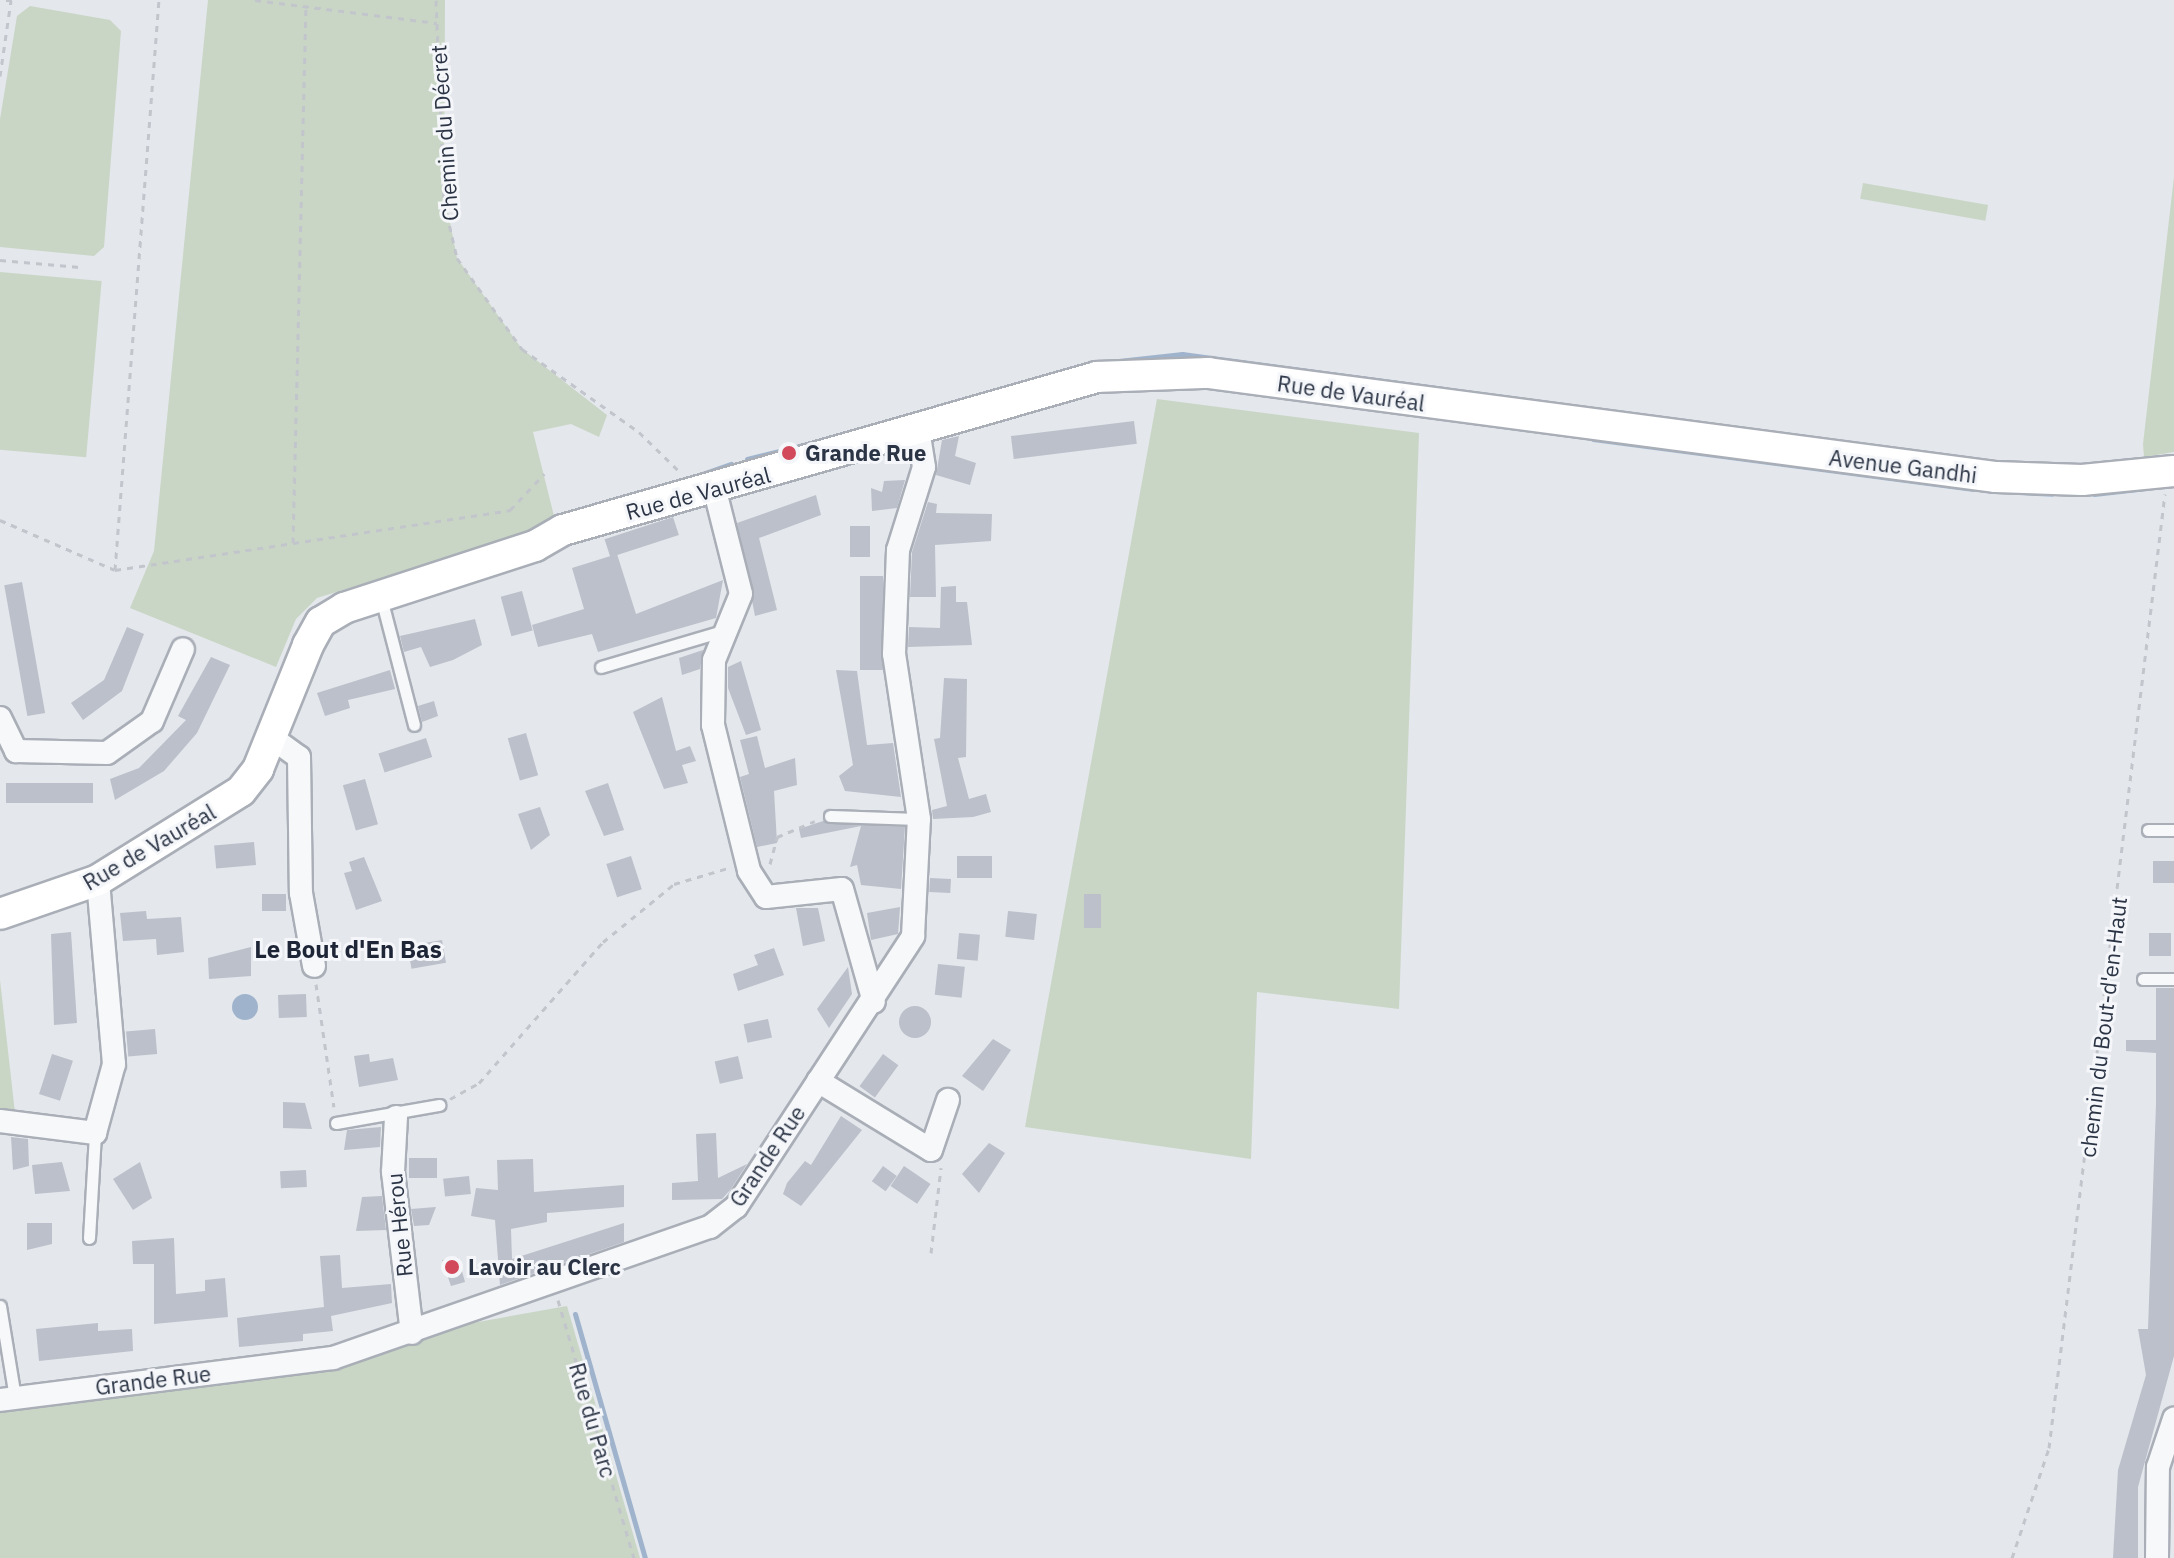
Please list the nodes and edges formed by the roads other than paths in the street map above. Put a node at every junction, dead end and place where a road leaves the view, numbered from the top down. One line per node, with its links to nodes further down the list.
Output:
1 (918, 430): 2 (main road, Rue de Vauréal); 4 (main road, Rue de Vauréal); 13 (street, Grande Rue)
2 (1634, 431): 3 (main road, Avenue Gandhi)
3 (2170, 480)
4 (705, 494): 5 (main road, Rue de Vauréal); 6 (street)
5 (379, 594): 10 (lane); 11 (main road, Rue de Vauréal)
6 (726, 630): 8 (lane); 21 (street)
7 (183, 649): 9 (street)
8 (601, 667)
9 (0, 718)
10 (414, 725)
11 (271, 737): 16 (main road, Rue de Vauréal); 18 (street)
12 (830, 816): 13 (lane)
13 (919, 819): 21 (street, Grande Rue)
14 (2148, 830): 15 (lane)
15 (2174, 830)
16 (98, 880): 17 (main road, Rue de Vauréal); 28 (street)
17 (0, 914)
18 (314, 966)
19 (2143, 979): 20 (lane)
20 (2174, 979)
21 (874, 1002): 22 (street, Grande Rue)
22 (818, 1081): 23 (street); 31 (street, Grande Rue)
23 (948, 1100)
24 (439, 1105): 25 (lane)
25 (396, 1117): 27 (lane); 31 (street, Rue Hérou)
26 (0, 1121): 28 (street)
27 (336, 1123)
28 (95, 1133): 29 (lane)
29 (89, 1238)
30 (0, 1306): 32 (lane)
31 (412, 1333): 32 (street, Grande Rue)
32 (7, 1399)
33 (2174, 1419): 34 (street)
34 (2157, 1558)

